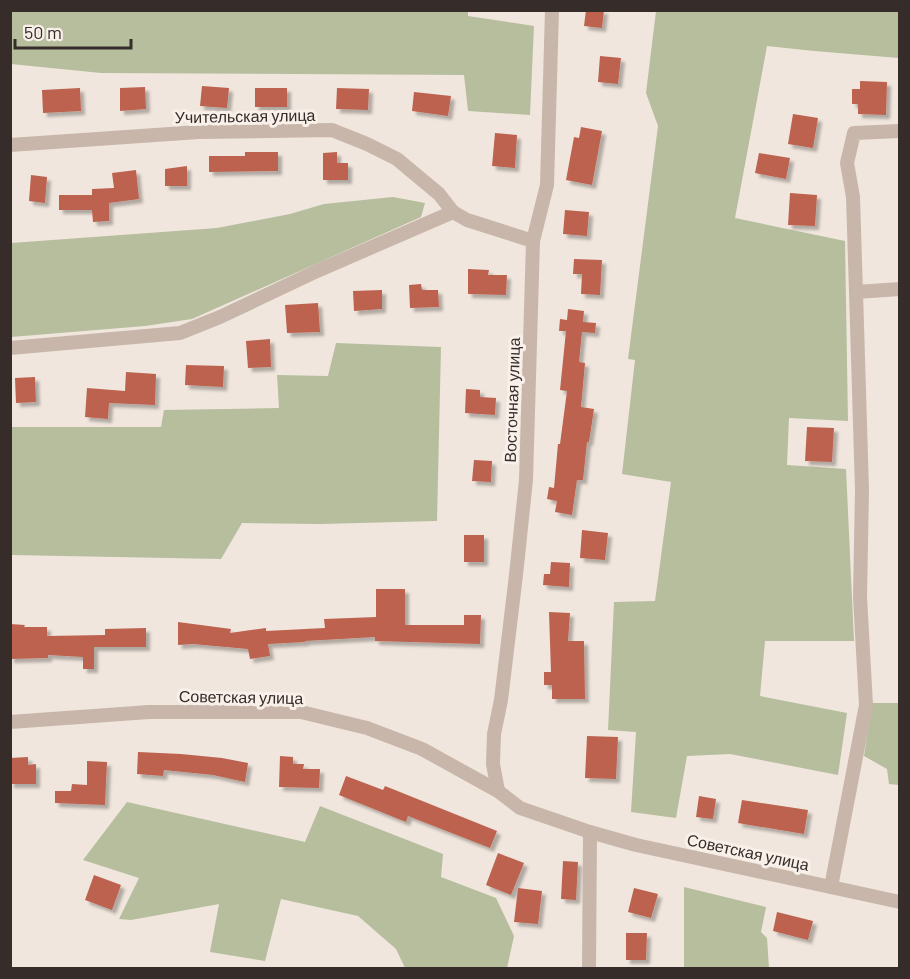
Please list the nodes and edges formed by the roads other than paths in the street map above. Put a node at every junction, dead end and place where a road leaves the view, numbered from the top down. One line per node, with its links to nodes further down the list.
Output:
1 (552, 10): 5 (street, Восточная улица)
2 (900, 130): 7 (street)
3 (10, 145): 4 (street, Учительская улица)
4 (453, 212): 5 (street, Учительская улица); 8 (street)
5 (533, 241): 10 (street, Восточная улица)
6 (900, 289): 7 (street)
7 (856, 292): 12 (street)
8 (10, 348)
9 (10, 722): 10 (street, Советская улица)
10 (498, 790): 11 (street, Советская улица)
11 (590, 832): 12 (street, Советская улица); 14 (street)
12 (831, 887): 13 (street, Советская улица)
13 (900, 902)
14 (589, 969)

